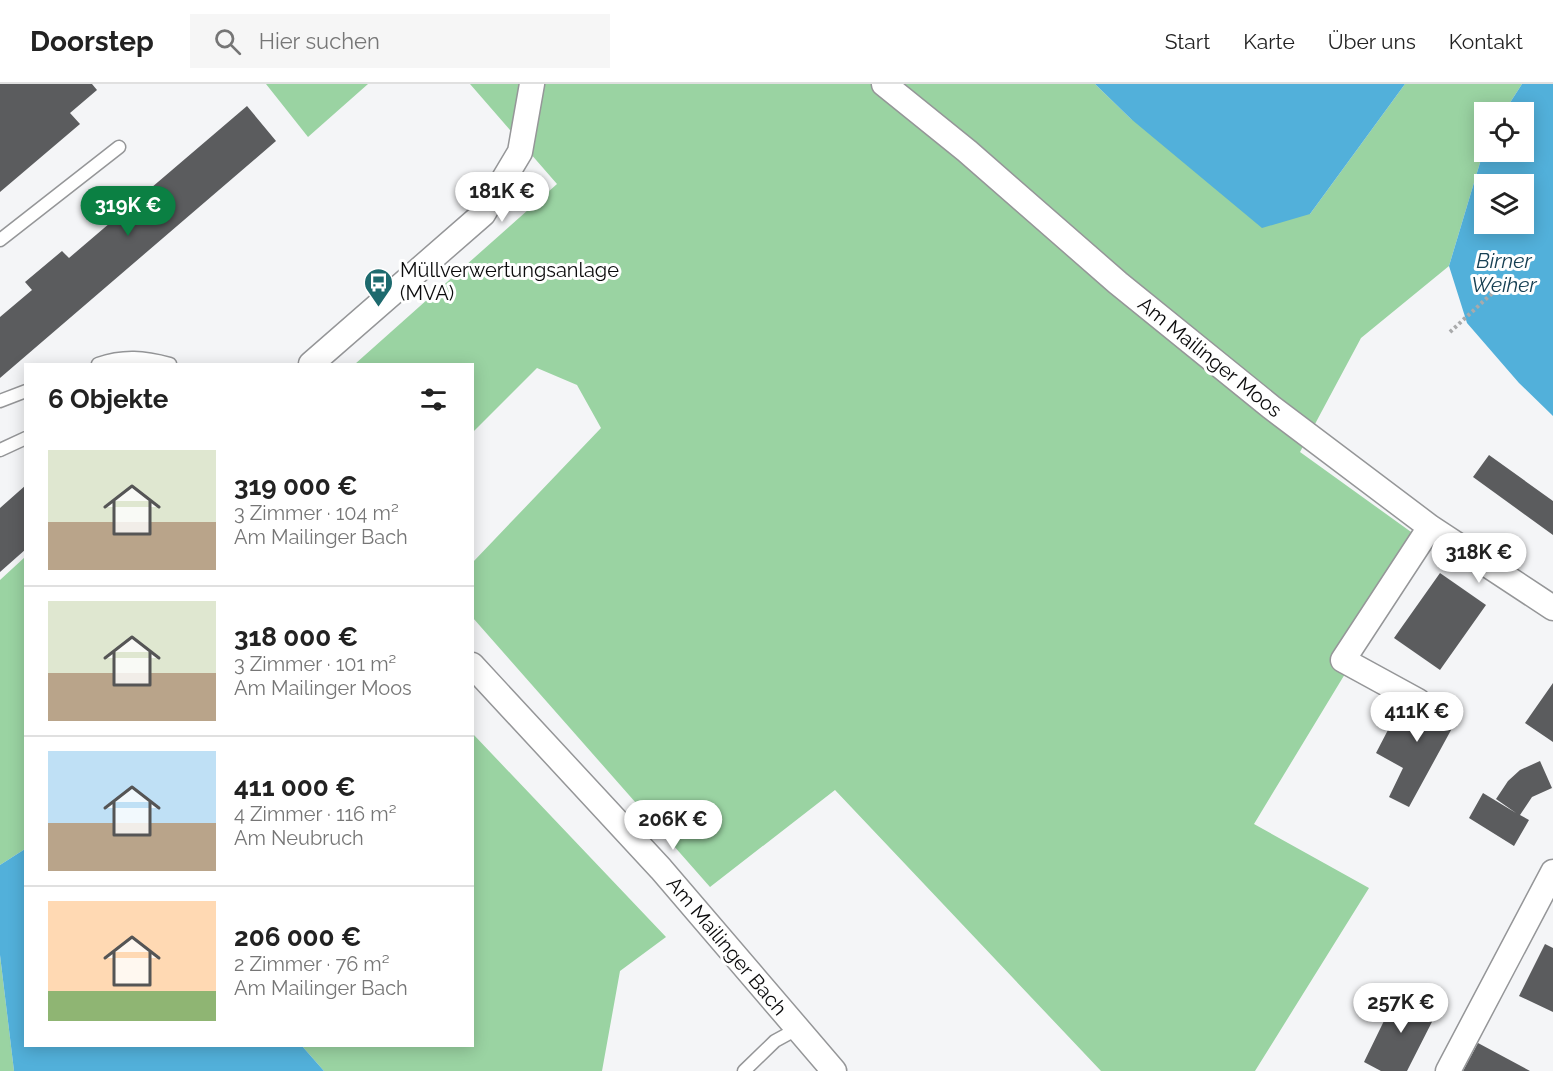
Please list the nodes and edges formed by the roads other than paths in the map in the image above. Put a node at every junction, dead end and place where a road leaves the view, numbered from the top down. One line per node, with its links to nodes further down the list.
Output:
1 (532, 84): 7 (street)
2 (884, 84): 12 (street, Am Mailinger Moos)
3 (119, 147): 4 (lane)
4 (0, 240)
5 (101, 363): 6 (lane)
6 (166, 363)
7 (312, 363)
8 (24, 393): 9 (lane)
9 (0, 401)
10 (24, 439): 11 (lane)
11 (0, 450)
12 (1430, 527): 13 (street, Am Mailinger Moos); 15 (street)
13 (1553, 608)
14 (474, 667): 17 (street, Am Mailinger Bach)
15 (1418, 701)
16 (1553, 872): 20 (street)
17 (797, 1029): 18 (lane); 19 (street, Am Mailinger Bach)
18 (744, 1071)
19 (834, 1071)
20 (1448, 1071)

